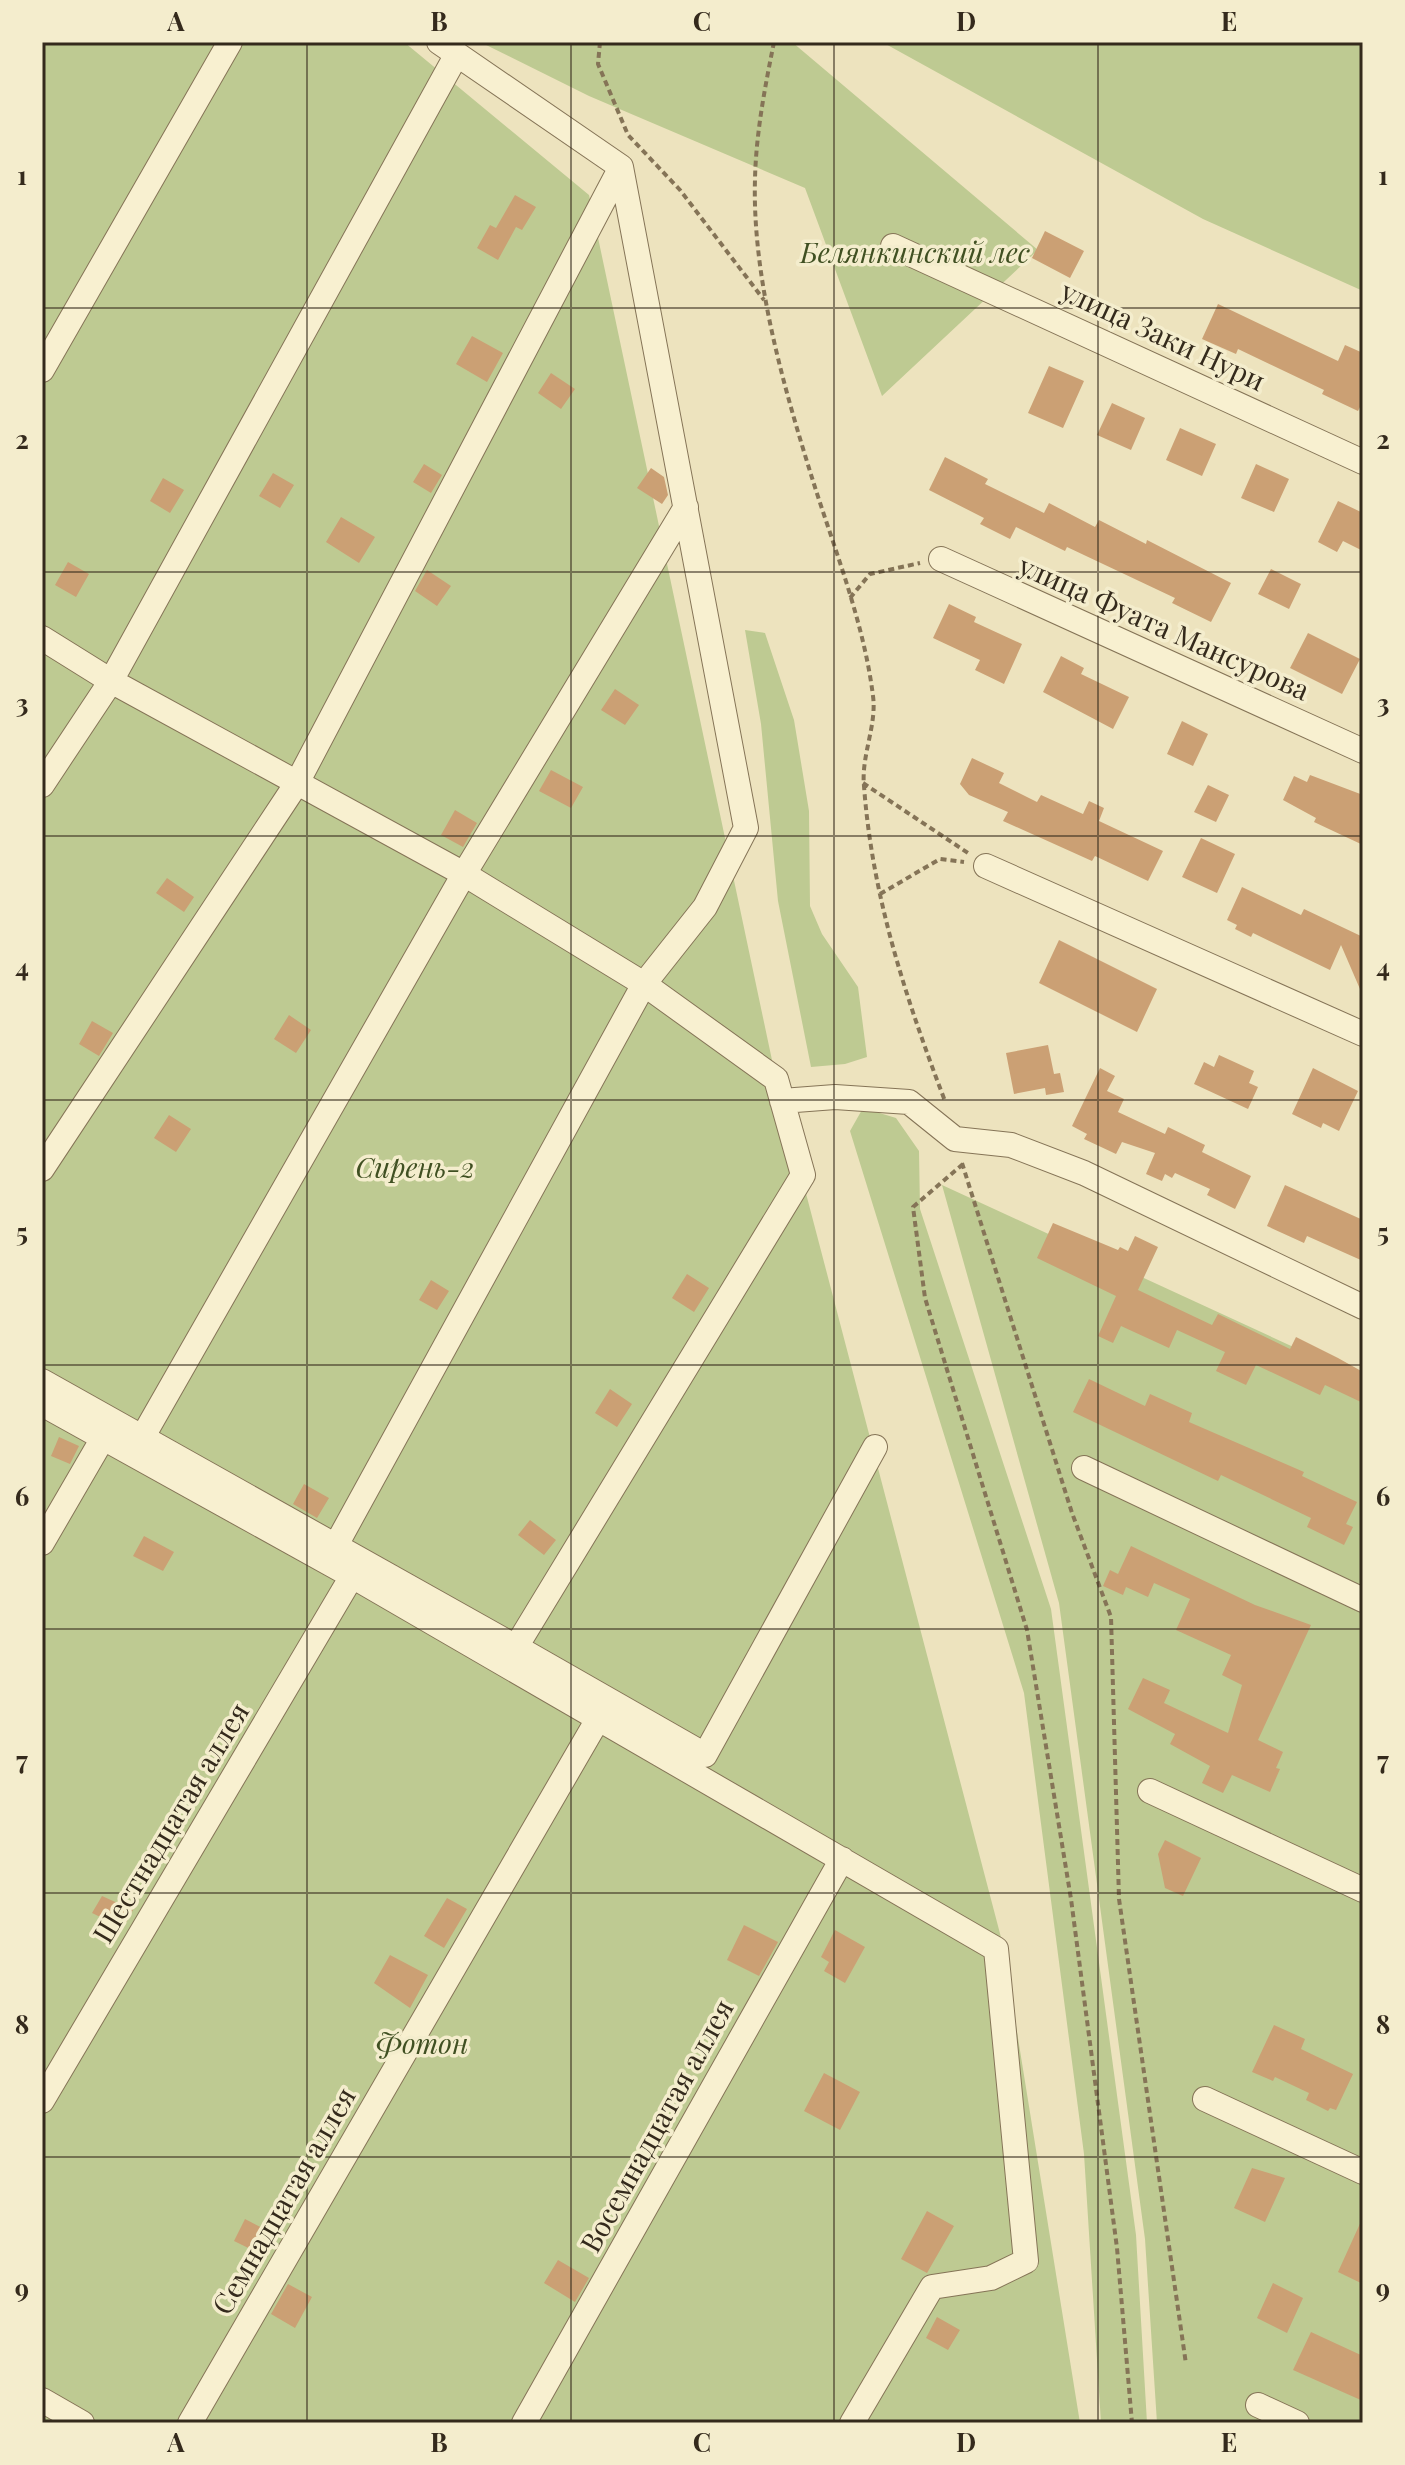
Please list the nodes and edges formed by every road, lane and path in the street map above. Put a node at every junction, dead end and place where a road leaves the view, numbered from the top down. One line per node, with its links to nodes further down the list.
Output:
1 (230, 42): 8 (street)
2 (600, 42): 7 (path)
3 (774, 42): 7 (path)
4 (448, 48): 5 (street); 14 (street)
5 (621, 167): 10 (street); 16 (street)
6 (893, 246): 9 (street, улица Заки Нури)
7 (764, 301): 12 (path)
8 (42, 370)
9 (1363, 462)
10 (686, 507): 20 (street); 22 (street)
11 (941, 559): 12 (path); 15 (street, улица Фуата Мансурова)
12 (850, 598): 17 (path)
13 (42, 638): 14 (street)
14 (111, 681): 16 (street); 18 (street)
15 (1363, 751)
16 (297, 783): 20 (street); 27 (street)
17 (863, 783): 19 (path); 21 (path)
18 (42, 785)
19 (986, 866): 21 (path); 23 (street)
20 (464, 874): 22 (street); 32 (street)
21 (880, 894): 25 (path)
22 (644, 984): 24 (street); 36 (street)
23 (1363, 1034)
24 (782, 1101): 25 (street); 39 (street)
25 (955, 1139): 26 (path); 28 (street)
26 (963, 1164): 47 (path); 54 (path)
27 (42, 1169)
28 (1363, 1307)
29 (42, 1381): 32 (street)
30 (42, 1404): 31 (street)
31 (103, 1438): 35 (street); 37 (street)
32 (142, 1438): 36 (street)
33 (875, 1447): 39 (street)
34 (1084, 1468): 38 (street)
35 (42, 1543)
36 (335, 1547): 39 (street)
37 (352, 1576): 40 (street); 45 (street, Шестнадцатая аллея)
38 (1363, 1600)
39 (516, 1647)
40 (598, 1719): 42 (street); 51 (street, Семнадцатая аллея)
41 (1150, 1791): 43 (street)
42 (842, 1859): 52 (street, Восемнадцатая аллея); 53 (street)
43 (1363, 1890)
44 (1205, 2099): 46 (street)
45 (42, 2101)
46 (1363, 2172)
47 (1186, 2364)
48 (42, 2400): 50 (street)
49 (1258, 2405): 55 (street)
50 (82, 2423)
51 (190, 2423)
52 (524, 2423)
53 (852, 2423)
54 (1132, 2423)
55 (1297, 2423)

